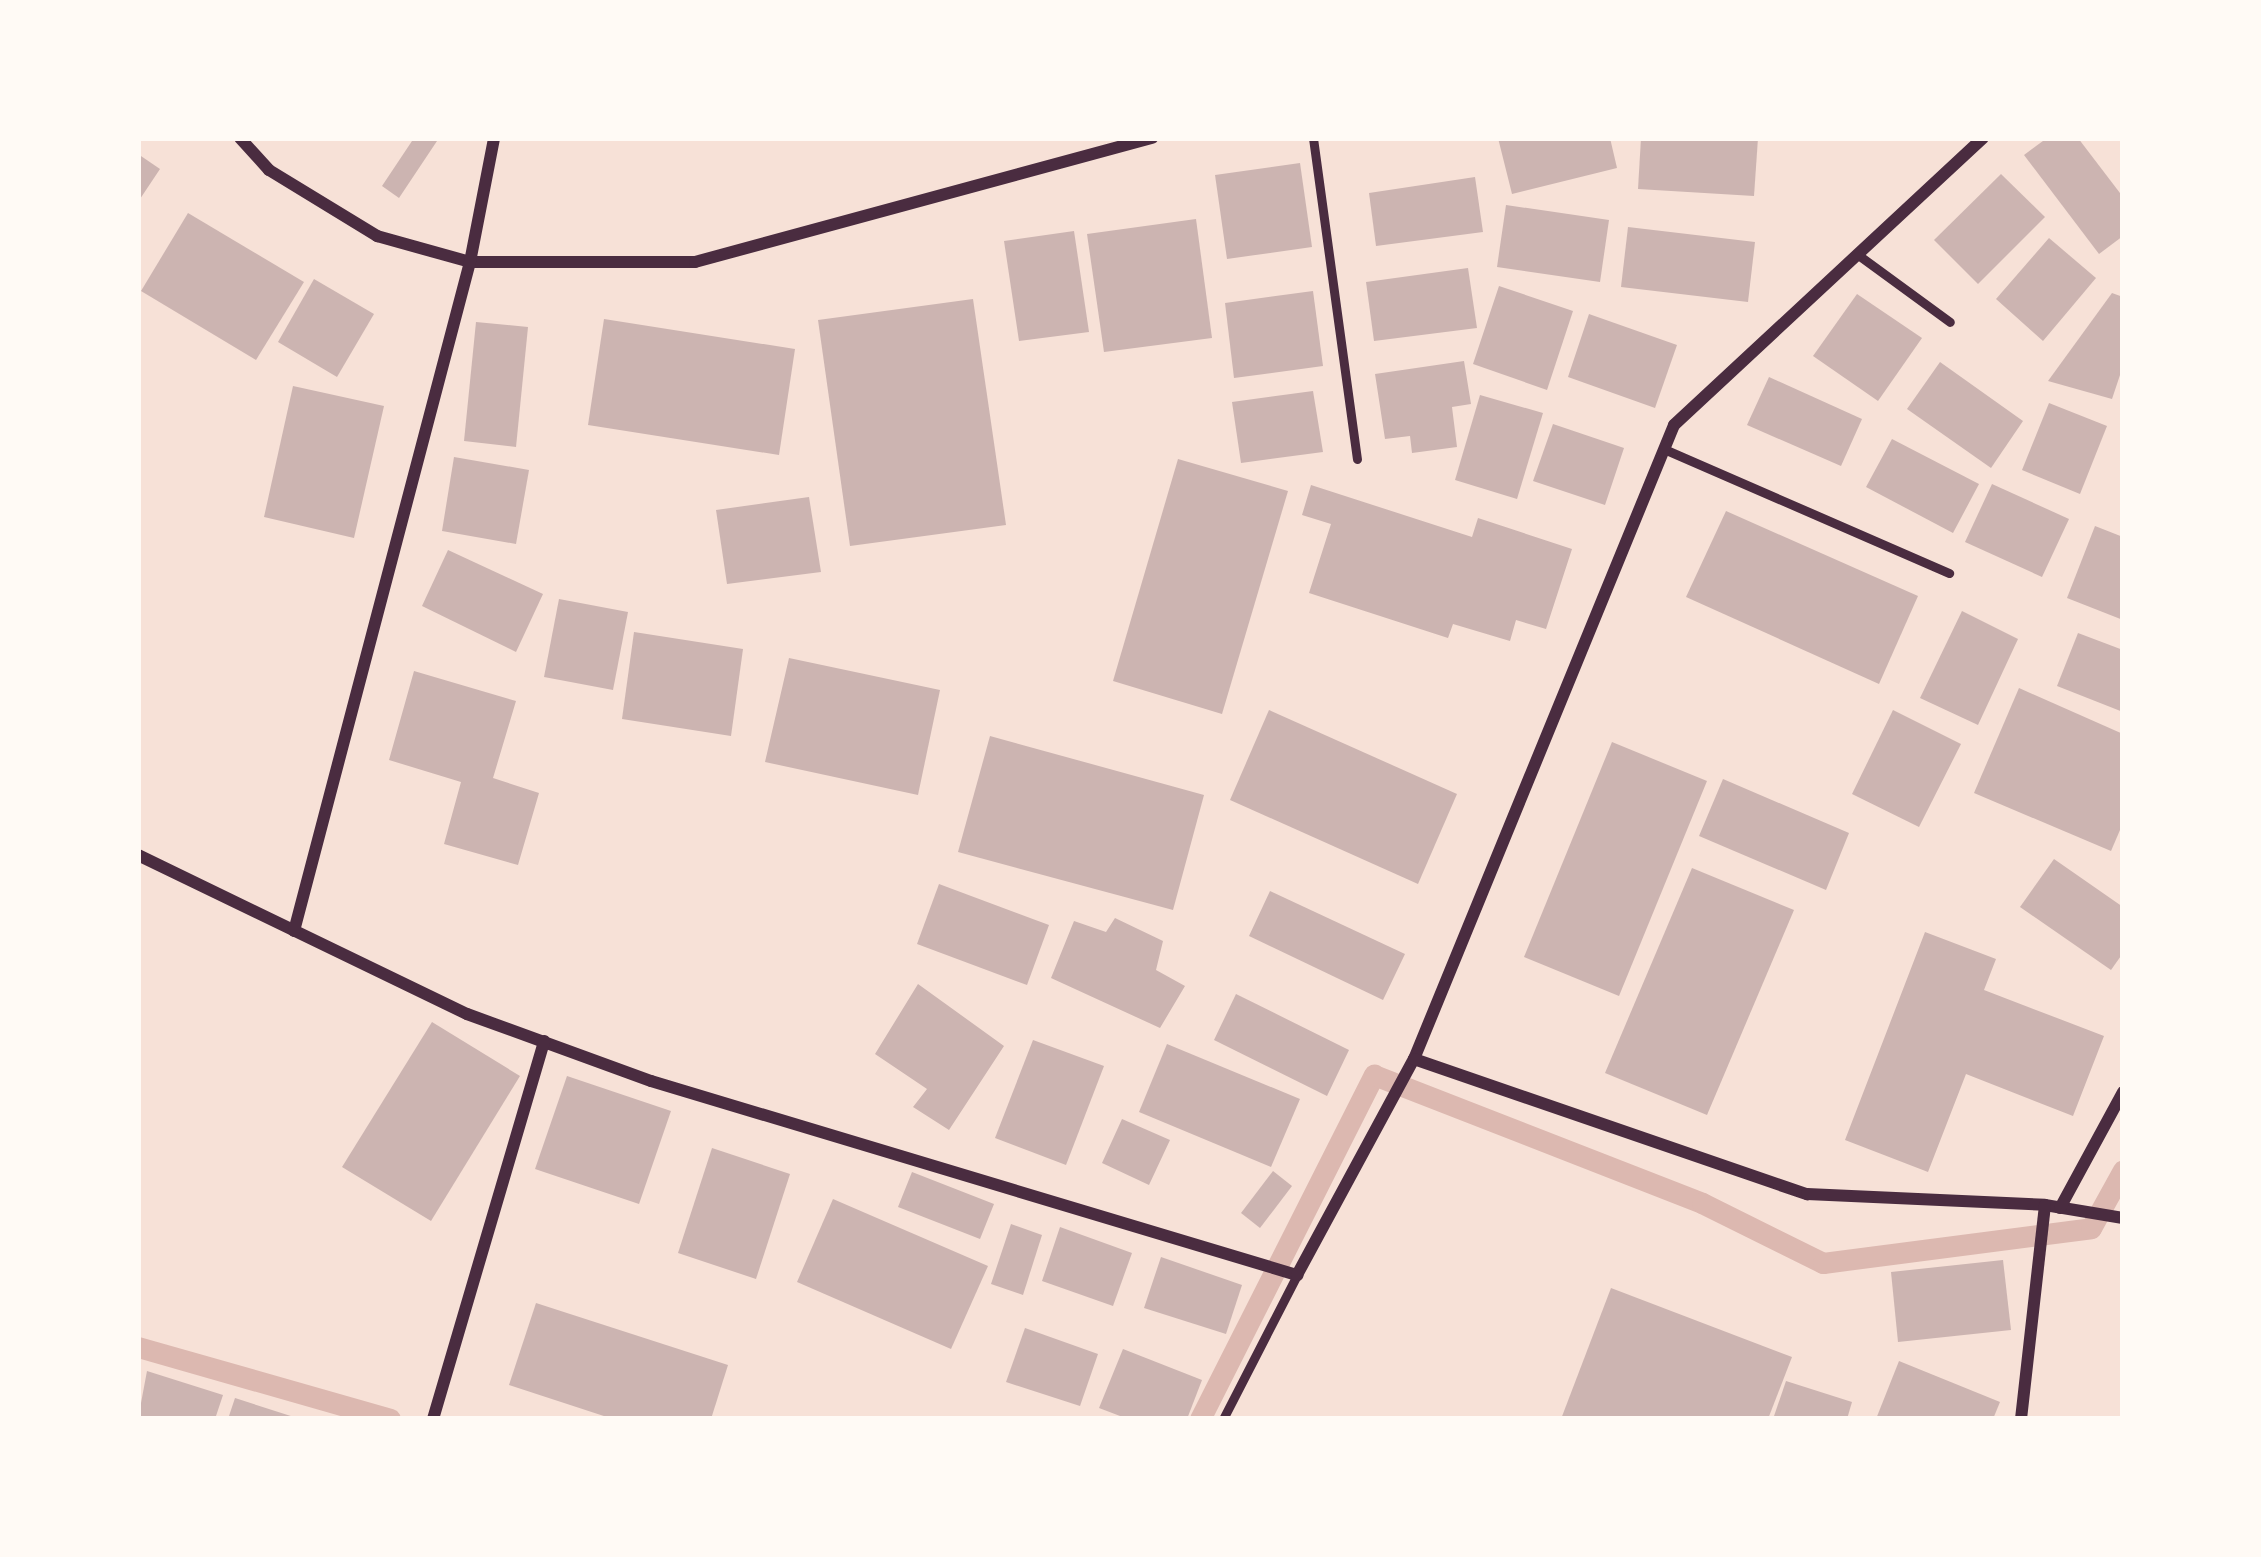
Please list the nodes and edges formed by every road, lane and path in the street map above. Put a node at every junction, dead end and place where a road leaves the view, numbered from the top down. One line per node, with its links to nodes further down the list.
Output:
1 (241, 138): 7 (street)
2 (494, 138): 7 (street)
3 (1152, 138): 7 (street)
4 (1313, 138): 10 (lane)
5 (1983, 138): 6 (street)
6 (1857, 254): 8 (lane); 9 (street)
7 (470, 262): 13 (street)
8 (1950, 322)
9 (1664, 449): 11 (lane); 15 (street)
10 (1357, 459)
11 (1949, 573)
12 (138, 855): 13 (street)
13 (294, 931): 14 (street)
14 (544, 1041): 20 (street); 21 (street)
15 (1414, 1059): 17 (street); 20 (street)
16 (2123, 1092): 18 (street)
17 (2045, 1204): 18 (street); 23 (street)
18 (2060, 1208): 19 (street)
19 (2123, 1218)
20 (1297, 1275): 22 (lane)
21 (433, 1419)
22 (1223, 1419)
23 (2021, 1419)

